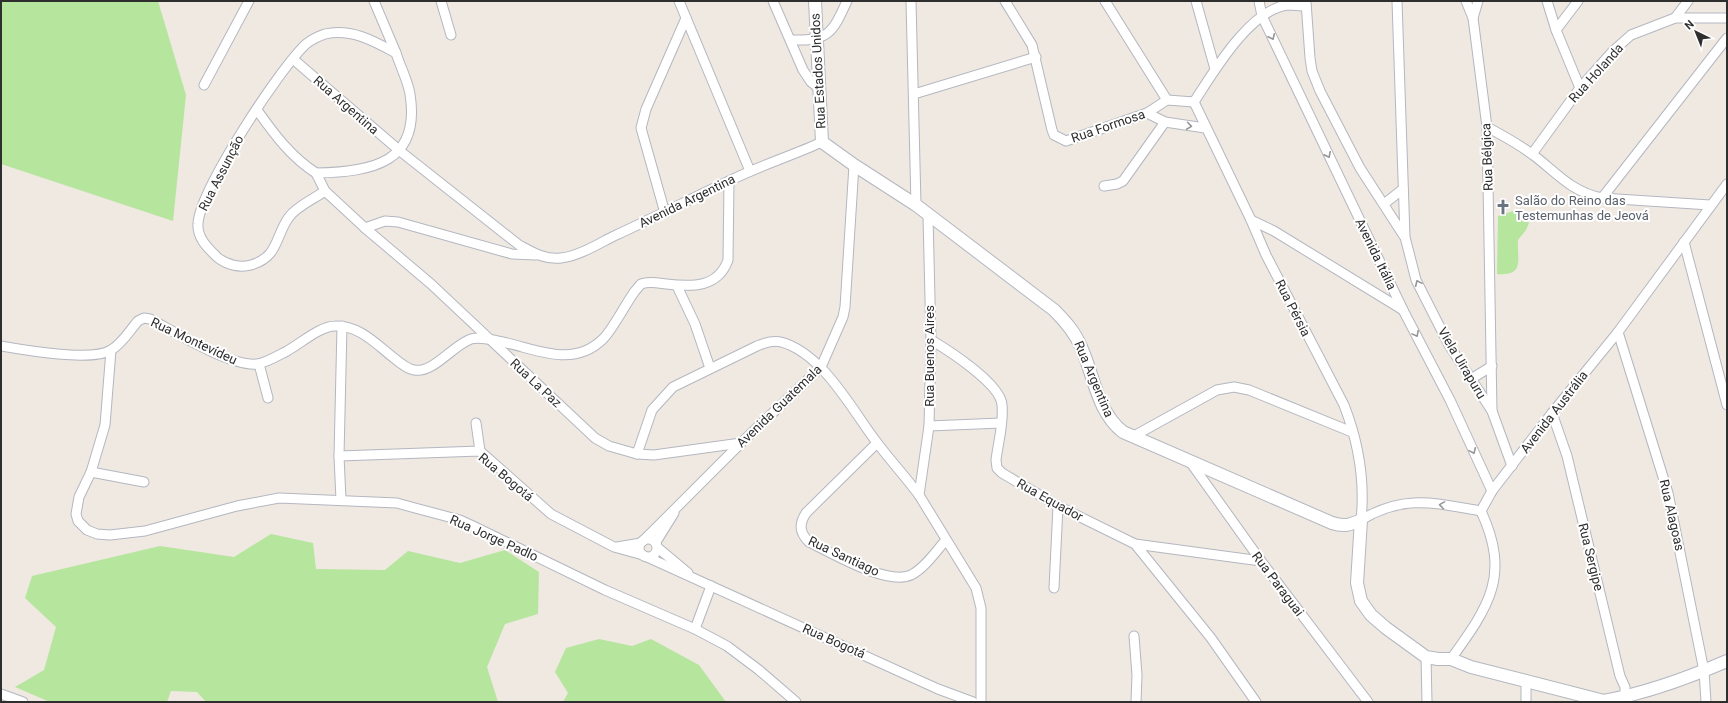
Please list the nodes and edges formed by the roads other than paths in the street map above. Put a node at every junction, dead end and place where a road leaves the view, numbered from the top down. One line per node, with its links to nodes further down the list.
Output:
1 (249, 1): 35 (street)
2 (374, 1): 31 (street)
3 (441, 1): 27 (street)
4 (679, 1): 22 (street)
5 (773, 1): 29 (street)
6 (815, 1): 30 (main road, Rua Estados Unidos)
7 (847, 1): 30 (street)
8 (911, 1): 38 (street)
9 (1005, 1): 32 (street, Rua Formosa)
10 (1105, 1): 39 (street)
11 (1196, 1): 34 (street)
12 (1259, 1): 21 (street, Avenida Itália)
13 (1397, 1): 55 (street)
14 (1466, 1): 23 (street, Rua Bélgica)
15 (1478, 1): 23 (street)
16 (1547, 1): 26 (street)
17 (1578, 1): 26 (street)
18 (1688, 1): 24 (street)
19 (1286, 3): 20 (street); 21 (street)
20 (1306, 4): 58 (street)
21 (1262, 16): 34 (street); 69 (street, Avenida Itália, one-way to 69)
22 (686, 18): 50 (street); 61 (street)
23 (1473, 18): 44 (street, Rua Bélgica)
24 (1675, 18): 25 (street, Rua Holanda); 37 (street, Rua Holanda)
25 (1727, 18)
26 (1556, 30): 37 (street)
27 (451, 35)
28 (1727, 38): 57 (street)
29 (791, 40): 30 (street); 36 (street)
30 (816, 40): 36 (main road, Rua Estados Unidos)
31 (396, 53): 33 (street, Rua Assunção); 47 (street)
32 (1036, 57): 38 (street); 42 (street, Rua Formosa)
33 (293, 59): 41 (street, Rua Assunção); 47 (street, Rua Argentina)
34 (1215, 69): 40 (street)
35 (204, 85)
36 (819, 88): 46 (main road, Rua Estados Unidos)
37 (1580, 88): 48 (street, Rua Holanda)
38 (914, 94): 59 (street)
39 (1167, 100): 40 (street); 42 (street, Rua Formosa)
40 (1194, 102): 45 (street, Rua Pérsia)
41 (257, 110): 51 (street); 56 (street, Rua Assunção)
42 (1147, 113): 43 (street)
43 (1165, 122): 45 (street, one-way to 45); 54 (street)
44 (1487, 127): 48 (street); 77 (street, Rua Bélgica)
45 (1205, 128): 63 (street, Rua Pérsia)
46 (822, 142): 49 (main road, Rua Argentina); 50 (street, Avenida Argentina)
47 (400, 151): 51 (street); 67 (street, Rua Argentina)
48 (1532, 154): 57 (street)
49 (854, 166): 59 (main road, Rua Argentina); 78 (street, Avenida Guatemala)
50 (750, 171): 52 (street, Avenida Argentina)
51 (316, 174): 56 (street)
52 (729, 181): 61 (street, Avenida Argentina); 68 (street)
53 (1727, 184): 60 (street, Avenida Austrália)
54 (1104, 186)
55 (1403, 189): 58 (street); 65 (street)
56 (325, 191): 64 (street)
57 (1602, 198): 60 (street)
58 (1384, 204): 65 (street)
59 (916, 205): 62 (main road, Rua Argentina)
60 (1710, 205): 66 (street, Avenida Austrália)
61 (665, 213): 67 (street, Avenida Argentina)
62 (928, 216): 73 (street, Rua Buenos Aires); 89 (main road, Rua Argentina)
63 (1251, 220): 69 (street); 88 (street, Rua Pérsia)
64 (365, 228): 67 (street); 72 (street, Rua La Paz)
65 (1405, 237): 80 (street, Viela Uirapuru, one-way to 65)
66 (1684, 242): 71 (street, Avenida Austrália); 82 (street)
67 (539, 256)
68 (677, 286): 72 (street); 79 (street)
69 (1403, 310): 99 (street, Avenida Itália, one-way to 99)
70 (342, 326): 72 (street); 76 (street); 94 (street)
71 (1618, 332): 84 (street, Avenida Austrália); 121 (street, Rua Alagoas)
72 (490, 340): 93 (street, Rua La Paz)
73 (930, 340): 86 (street, Rua Equador); 87 (street, Rua Buenos Aires)
74 (1, 346): 75 (street)
75 (111, 350): 76 (street, Rua Montevídeu); 97 (street)
76 (259, 364): 81 (street)
77 (1492, 366): 80 (street); 83 (street, Rua Bélgica)
78 (821, 367): 79 (street); 90 (street, Avenida Guatemala); 91 (street)
79 (710, 368): 93 (street)
80 (1471, 379): 83 (street, Viela Uirapuru)
81 (268, 398)
82 (1727, 405)
83 (1492, 411): 96 (street, Viela Uirapuru)
84 (1552, 413): 96 (street, Avenida Austrália); 124 (street, Rua Sergipe)
85 (476, 423): 92 (street)
86 (1001, 423): 87 (street); 102 (street, Rua Equador)
87 (929, 426): 100 (street, Rua Buenos Aires)
88 (1352, 432): 89 (street); 105 (street, Rua Pérsia)
89 (1132, 437): 95 (main road, Rua Argentina)
90 (741, 443): 93 (street, Rua La Paz); 103 (street, Avenida Guatemala)
91 (877, 443): 100 (street); 106 (street, Rua Santiago)
92 (480, 451): 94 (street, Rua Bogotá); 110 (street, Rua Bogotá)
93 (637, 454)
94 (339, 456): 101 (street)
95 (1191, 463): 105 (main road, Rua Argentina); 112 (street, Rua Paraguai)
96 (1512, 466): 99 (street, Avenida Austrália)
97 (91, 472): 98 (street); 101 (street, Rua Jorge Padlo)
98 (144, 482)
99 (1492, 491): 104 (street, Avenida Austrália)
100 (919, 495): 106 (street)
101 (341, 500): 116 (street, Rua Jorge Padlo)
102 (1058, 506): 108 (street, Rua Equador); 115 (street)
103 (676, 508): 107 (street, Avenida Guatemala); 109 (street, Avenida Guatemala)
104 (1481, 511): 105 (street, one-way to 105); 119 (street)
105 (1361, 520): 118 (main road)
106 (946, 540): 128 (street)
107 (642, 542): 109 (street); 110 (street); 111 (street)
108 (1135, 544): 112 (street, Rua Equador); 130 (street)
109 (657, 545): 111 (street); 113 (street, Rua Bogotá)
110 (614, 547): 111 (street, Rua Bogotá)
111 (645, 556): 113 (street, Rua Bogotá)
112 (1261, 561): 131 (street, Rua Paraguai)
113 (696, 580): 114 (street, Rua Bogotá)
114 (711, 586): 116 (street); 127 (street, Rua Bogotá)
115 (1054, 588)
116 (695, 629): 126 (street, Rua Jorge Padlo)
117 (1134, 636): 129 (street)
118 (1426, 657): 119 (main road); 132 (street)
119 (1451, 659): 122 (main road)
120 (1727, 661): 121 (main road)
121 (1704, 671): 124 (main road); 134 (street, Rua Alagoas)
122 (1526, 682): 124 (main road); 133 (street)
123 (1, 694): 125 (street)
124 (1625, 699)
125 (22, 702)
126 (796, 702)
127 (973, 702)
128 (981, 702)
129 (1136, 702)
130 (1256, 702)
131 (1368, 702)
132 (1428, 702)
133 (1526, 702)
134 (1706, 702)

